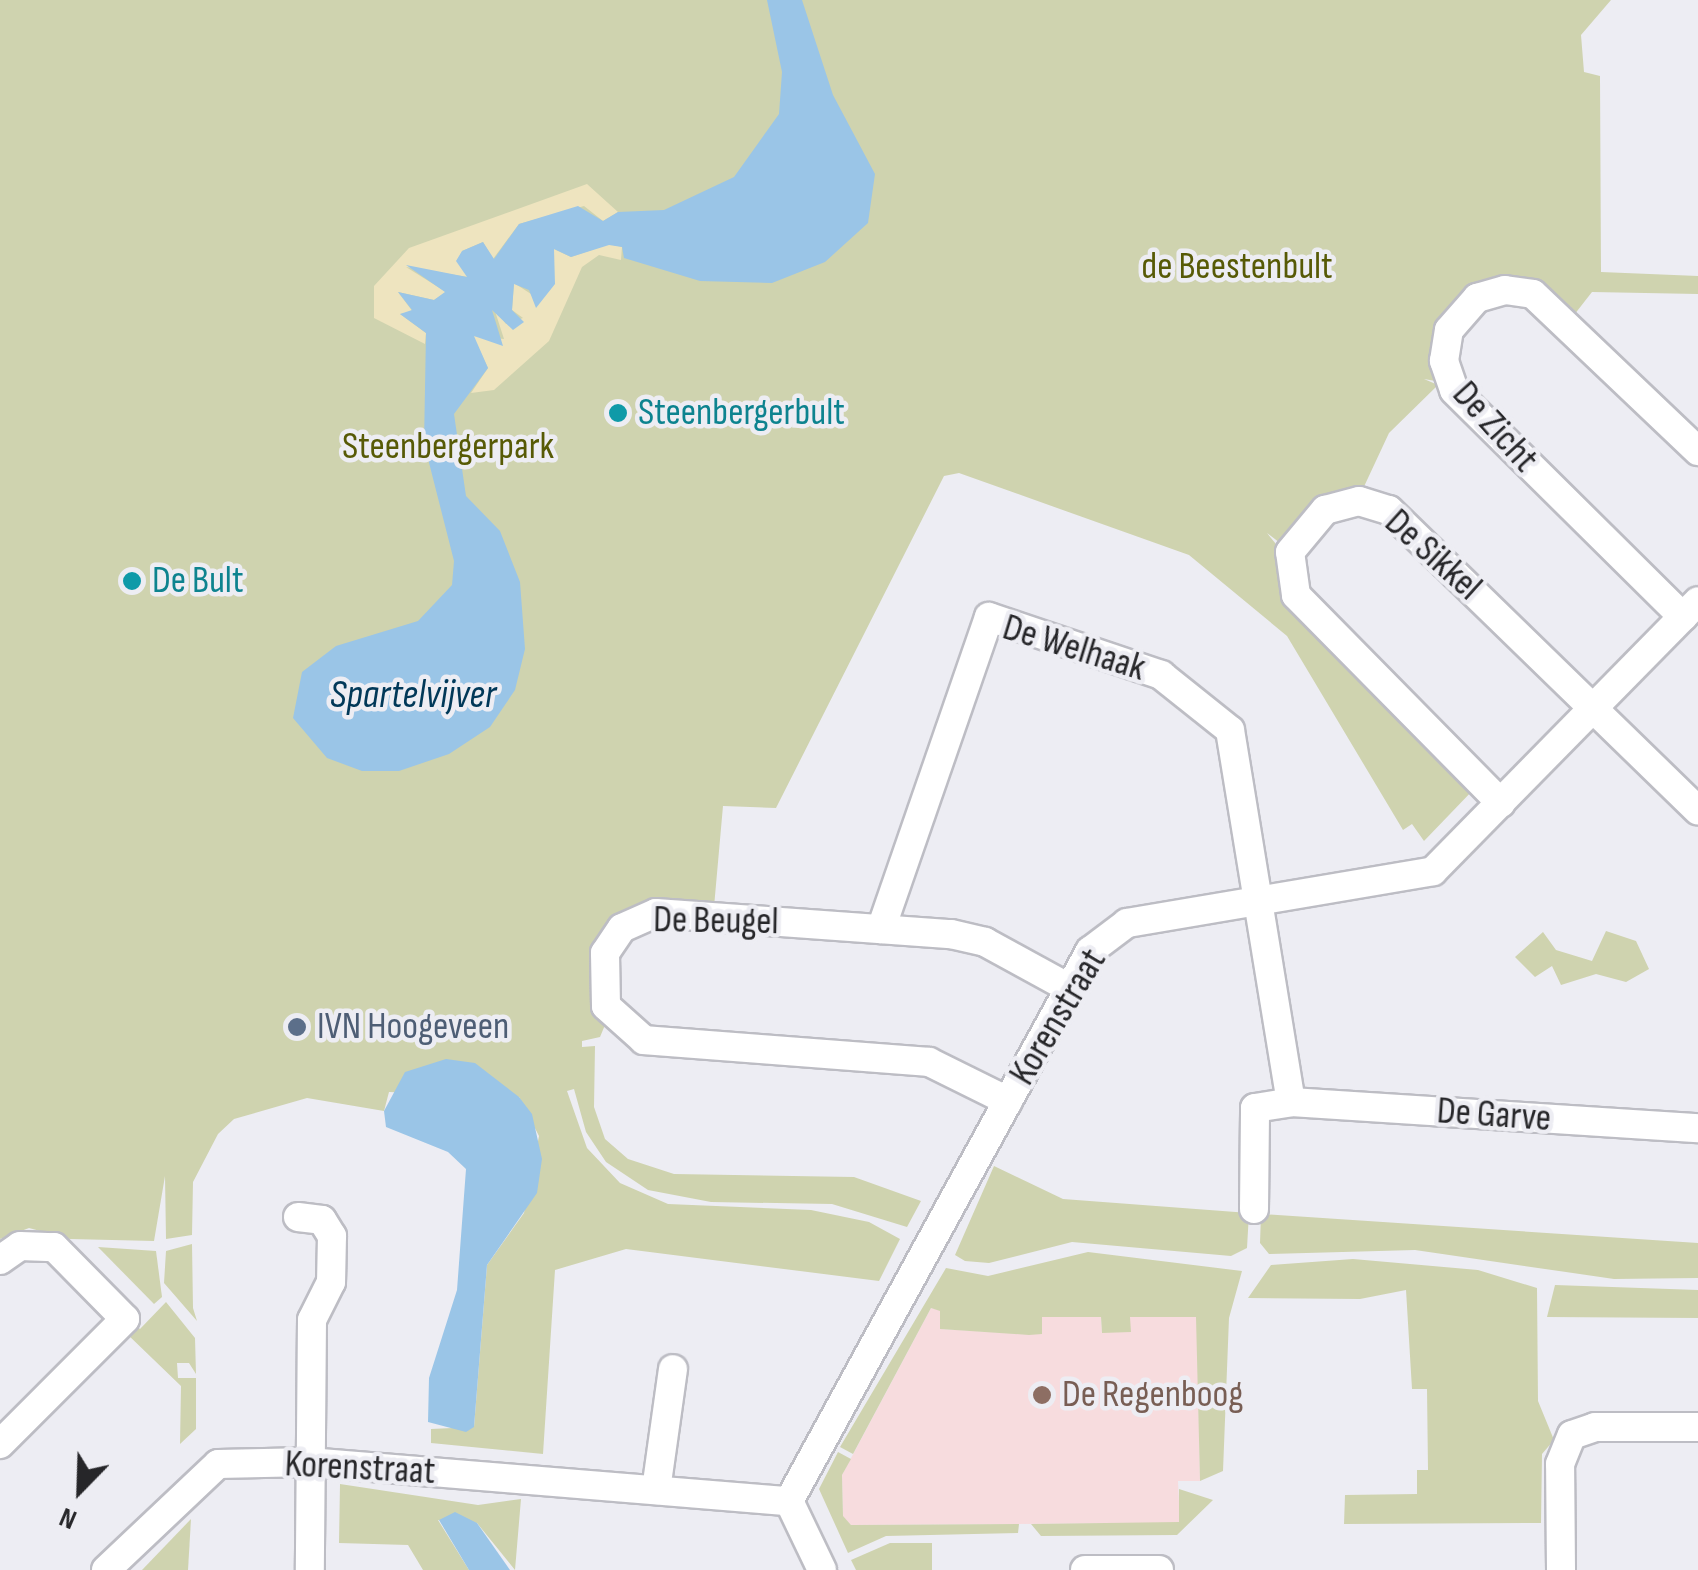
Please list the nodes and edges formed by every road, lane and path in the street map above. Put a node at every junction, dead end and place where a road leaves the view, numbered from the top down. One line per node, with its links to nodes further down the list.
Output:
1 (1698, 452): 2 (street, De Zicht)
2 (1690, 609): 3 (street, Korenstraat)
3 (1594, 708): 4 (street, Korenstraat); 4 (street, De Sikkel); 5 (street)
4 (1501, 803): 6 (street, Korenstraat)
5 (1696, 807)
6 (1258, 904): 7 (street, De Welhaak); 8 (street, Korenstraat); 10 (street)
7 (881, 929): 8 (street, De Beugel); 9 (street, De Beugel)
8 (1069, 988): 9 (street, Korenstraat)
9 (1008, 1101): 20 (street, Korenstraat)
10 (1291, 1102): 11 (street, De Garve); 12 (street)
11 (1698, 1128)
12 (1254, 1210)
13 (298, 1217): 18 (street)
14 (0, 1260): 17 (street)
15 (673, 1369): 19 (street)
16 (1698, 1427): 26 (street)
17 (0, 1444)
18 (310, 1462): 19 (street, Korenstraat); 21 (street, Korenstraat); 22 (street)
19 (656, 1490): 20 (street, Korenstraat)
20 (789, 1500): 23 (street)
21 (106, 1570)
22 (310, 1570)
23 (822, 1570)
24 (1085, 1570): 25 (street)
25 (1158, 1570)
26 (1561, 1570)

